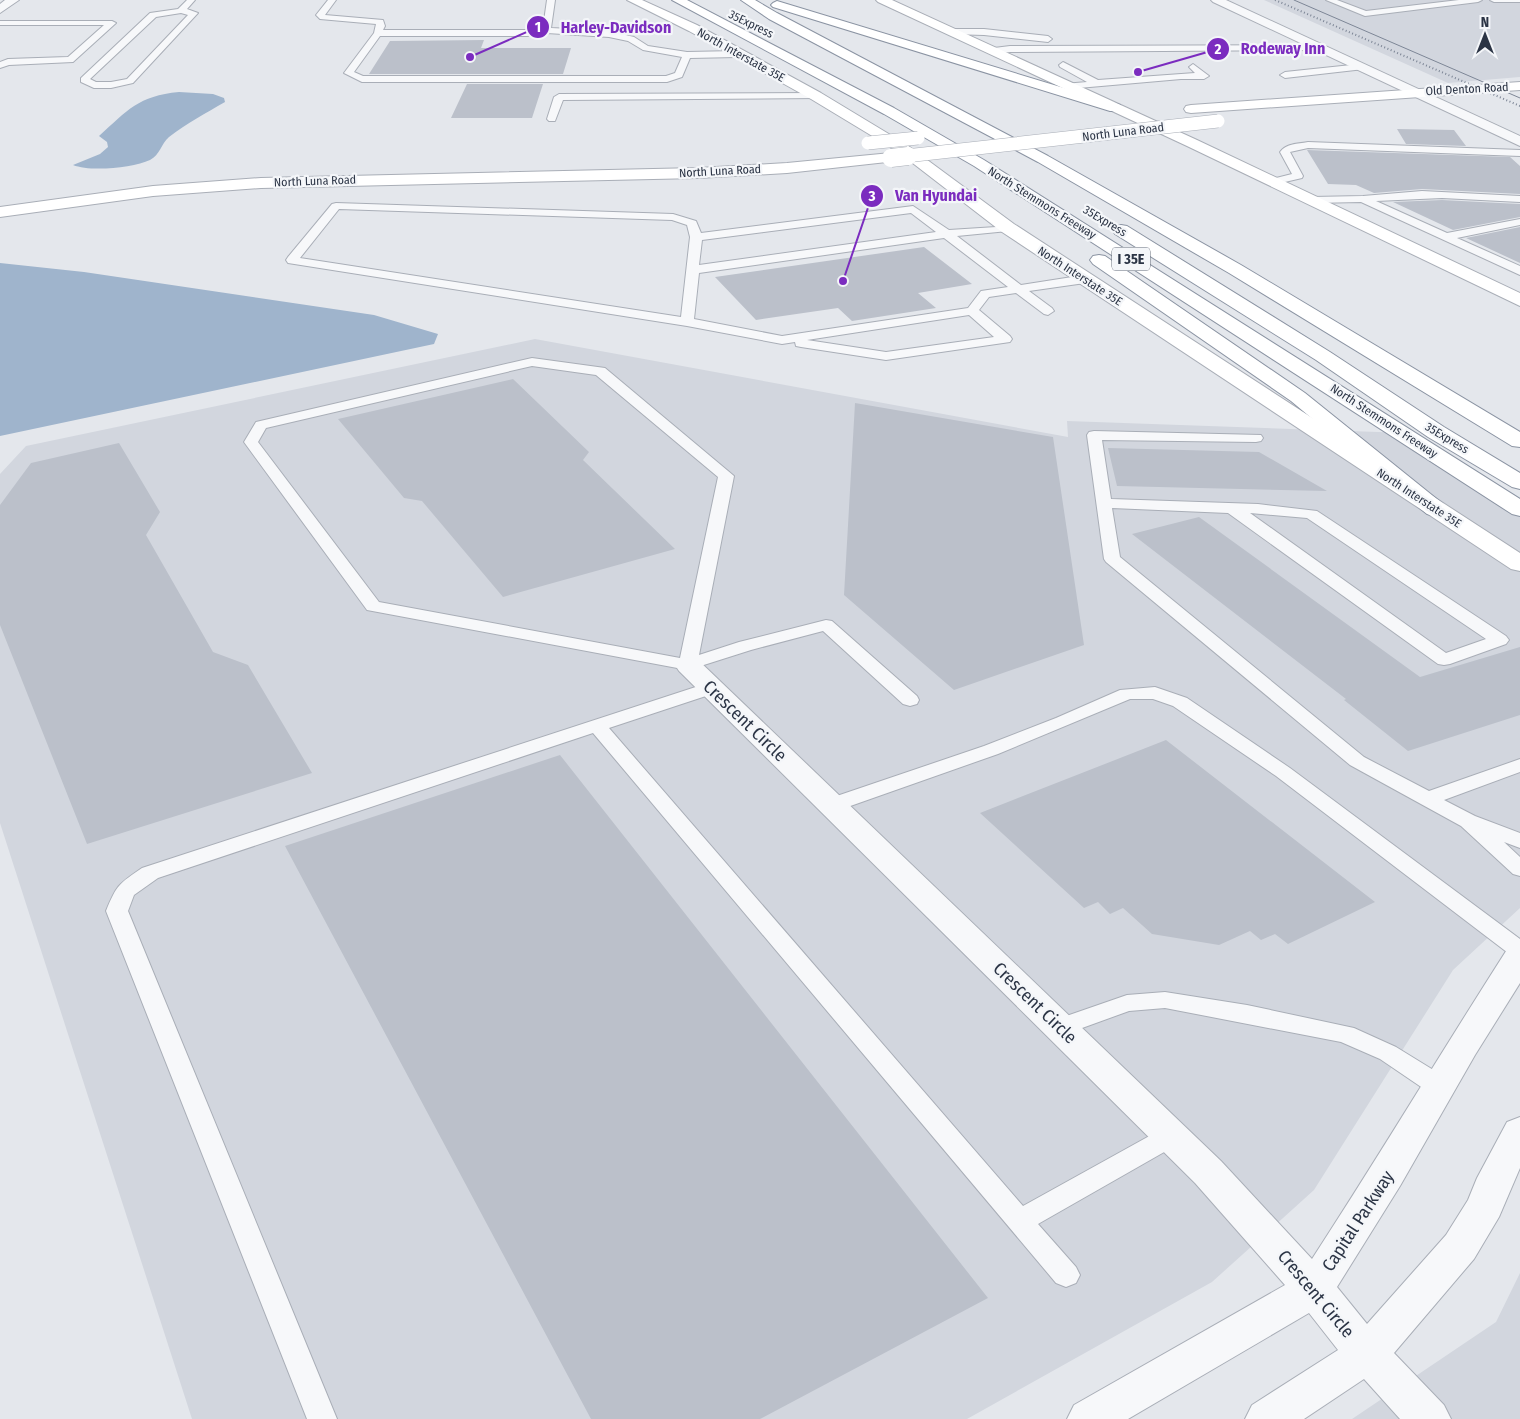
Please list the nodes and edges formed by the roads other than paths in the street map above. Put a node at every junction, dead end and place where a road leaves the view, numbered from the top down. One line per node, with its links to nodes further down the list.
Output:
1 (13, 0): 16 (street)
2 (191, 0): 17 (lane)
3 (332, 0): 21 (lane)
4 (551, 0): 19 (lane)
5 (633, 0): 25 (main road, North Interstate 35E)
6 (678, 0): 41 (main road, North Stemmons Freeway / I 35E)
7 (701, 0): 50 (main road, 35Express)
8 (747, 0): 74 (main road)
9 (762, 0): 39 (main road)
10 (882, 0): 20 (main road)
11 (1217, 0): 23 (street)
12 (1330, 0): 13 (lane)
13 (1478, 0)
14 (1494, 0): 15 (lane)
15 (1520, 0)
16 (0, 9)
17 (181, 11): 17 (lane)
18 (0, 23): 27 (lane)
19 (547, 30): 21 (lane); 26 (lane)
20 (953, 32): 22 (lane); 24 (main road)
21 (378, 33): 26 (lane)
22 (1048, 39)
23 (1319, 48): 24 (lane); 30 (street)
24 (994, 51): 33 (main road)
25 (737, 54): 26 (lane); 36 (main road, North Interstate 35E)
26 (688, 55)
27 (0, 65)
28 (1062, 65): 32 (lane)
29 (1193, 67): 32 (lane)
30 (1361, 67): 31 (lane); 35 (street)
31 (1285, 75)
32 (1098, 84): 33 (lane)
33 (1067, 86): 39 (main road)
34 (1520, 86): 35 (main road, Old Denton Road)
35 (1414, 92): 38 (street); 40 (main road)
36 (816, 96): 44 (lane); 59 (main road, North Interstate 35E)
37 (1520, 99): 38 (main road, Old Denton Road)
38 (1438, 104): 47 (street); 55 (main road, North Luna Road, bridge)
39 (1115, 108): 51 (main road)
40 (1186, 109)
41 (888, 111): 78 (main road); 79 (main road, North Stemmons Freeway / I 35E)
42 (1162, 112): 43 (main road, North Luna Road)
43 (1103, 118)
44 (552, 120)
45 (1015, 128): 48 (main road, bridge)
46 (1382, 138): 47 (lane)
47 (1520, 142)
48 (849, 145)
49 (1520, 153): 51 (lane)
50 (1028, 175)
51 (1272, 182): 54 (main road)
52 (1363, 199): 53 (lane); 54 (lane); 62 (lane)
53 (1520, 199)
54 (1312, 200): 68 (main road)
55 (0, 212)
56 (856, 217): 60 (lane); 61 (lane); 63 (lane)
57 (1103, 220): 75 (main road, 35Express)
58 (1520, 222): 62 (lane)
59 (1008, 228): 60 (lane); 66 (main road, North Interstate 35E)
60 (947, 234): 63 (lane); 67 (lane)
61 (696, 237): 64 (lane); 71 (lane)
62 (1444, 237): 65 (lane)
63 (891, 242): 64 (lane)
64 (693, 270): 71 (lane)
65 (1520, 271)
66 (1085, 279): 67 (lane); 78 (main road, North Interstate 35E)
67 (1021, 289): 69 (lane); 70 (lane)
68 (1520, 300)
69 (972, 311): 72 (lane); 72 (lane)
70 (1048, 311)
71 (688, 322): 72 (lane)
72 (782, 340)
73 (1256, 438): 76 (lane)
74 (1520, 441)
75 (1520, 482)
76 (1104, 503): 77 (lane); 86 (lane)
77 (1232, 508): 77 (lane)
78 (1435, 509): 80 (main road, North Interstate 35E)
79 (1520, 509)
80 (1520, 564)
81 (688, 665): 81 (lane); 82 (street, Crescent Circle); 83 (lane)
82 (711, 688): 84 (lane); 87 (street, Crescent Circle)
83 (910, 700)
84 (597, 726): 97 (lane); 101 (lane)
85 (1520, 765): 86 (lane)
86 (1428, 799): 88 (lane)
87 (832, 805): 91 (lane); 93 (street, Crescent Circle)
88 (1468, 821): 89 (lane); 90 (lane)
89 (1520, 841)
90 (1520, 869)
91 (1520, 950)
92 (1520, 956): 94 (street, Capital Parkway)
93 (1060, 1027): 94 (lane); 96 (street, Crescent Circle)
94 (1440, 1086): 99 (street, Capital Parkway)
95 (1520, 1132): 100 (street)
96 (1171, 1136): 97 (lane); 99 (street, Crescent Circle)
97 (1020, 1221): 98 (lane)
98 (1066, 1275)
99 (1314, 1288): 100 (street, Crescent Circle); 102 (street, Capital Parkway)
100 (1368, 1354): 103 (street); 104 (street, Crescent Circle)
101 (322, 1419)
102 (1089, 1419)
103 (1267, 1419)
104 (1428, 1419)

